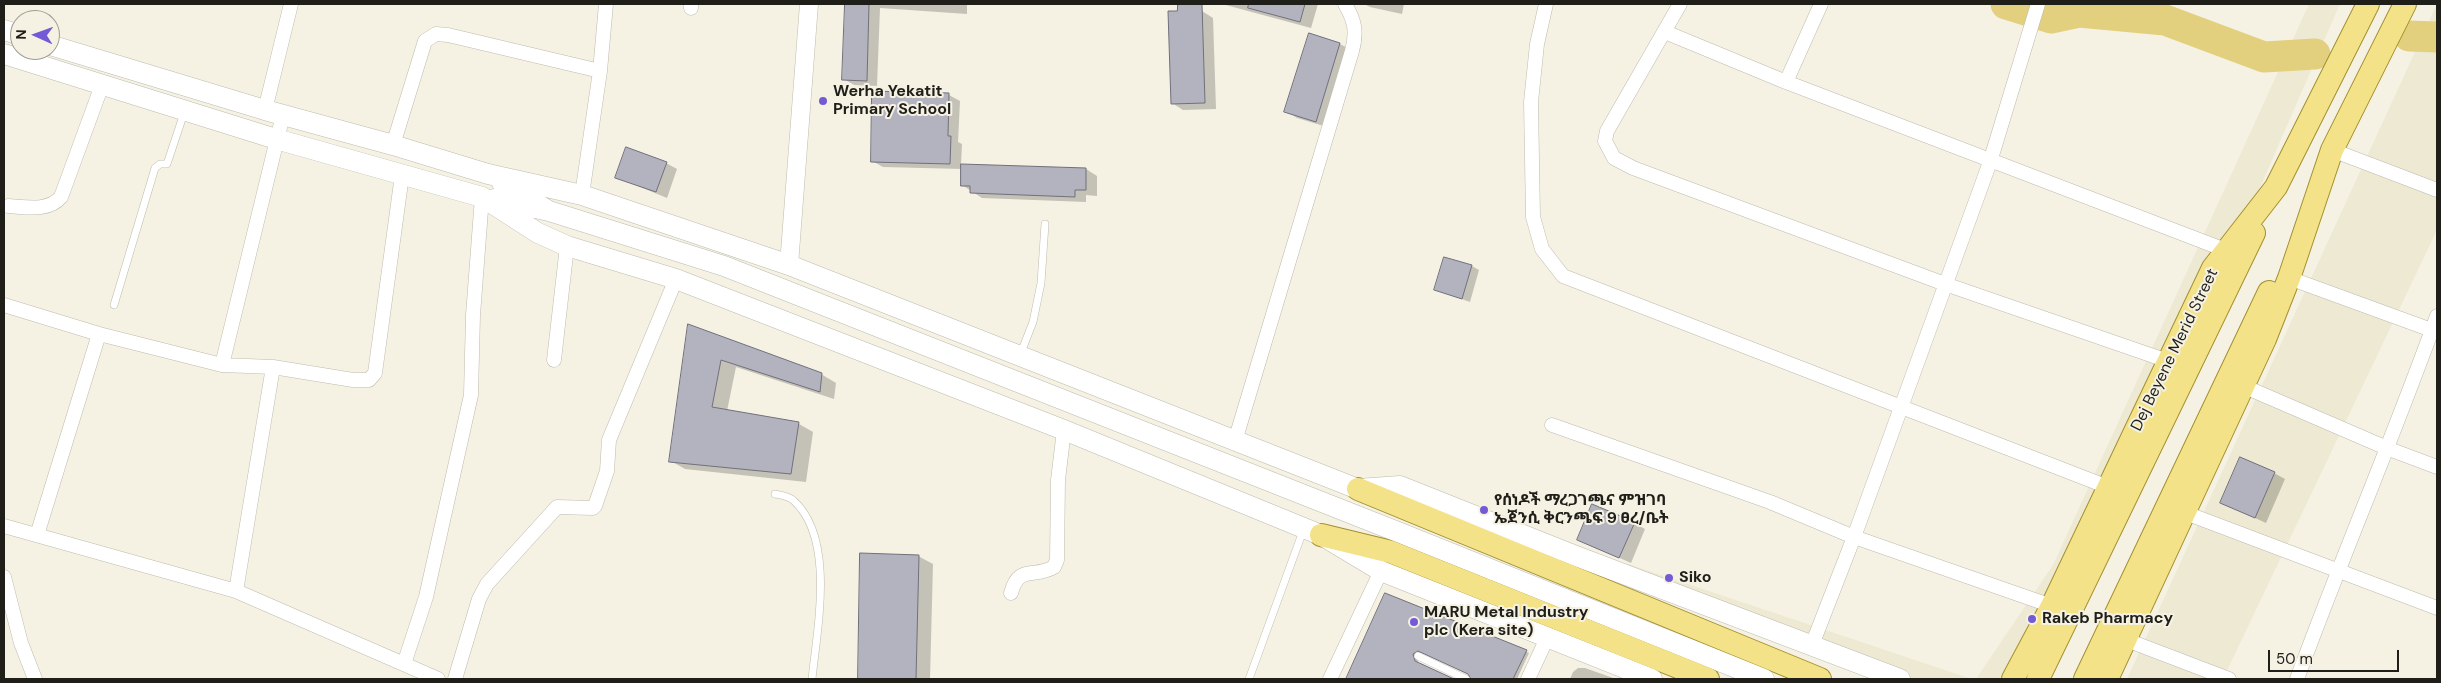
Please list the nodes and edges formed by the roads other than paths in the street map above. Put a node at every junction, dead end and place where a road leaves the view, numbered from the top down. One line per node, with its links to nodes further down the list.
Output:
1 (291, 4): 18 (street)
2 (606, 4): 14 (street)
3 (809, 4): 34 (street)
4 (1345, 4): 52 (street)
5 (1546, 4): 49 (street)
6 (1680, 4): 11 (street)
7 (1822, 4): 15 (street)
8 (2368, 4): 25 (main road, Dej Beyene Merid Street)
9 (2405, 4): 21 (main road)
10 (2037, 5): 22 (street)
11 (1665, 32): 15 (street); 37 (street)
12 (60, 48): 18 (main road)
13 (4, 54): 16 (main road)
14 (600, 71): 20 (street); 27 (street)
15 (1786, 82): 22 (street)
16 (102, 85): 17 (main road); 29 (street)
17 (184, 110): 19 (main road); 39 (lane)
18 (274, 113): 19 (street); 20 (main road)
19 (276, 138): 24 (main road); 46 (street)
20 (393, 145): 23 (main road)
21 (2332, 150): 26 (street); 35 (main road); 90 (main road)
22 (1990, 162): 33 (street); 37 (street)
23 (488, 174): 27 (main road); 30 (main road)
24 (402, 175): 28 (main road); 47 (street)
25 (2276, 187): 33 (main road, Dej Beyene Merid Street); 89 (main road)
26 (2437, 190)
27 (582, 195): 34 (main road)
28 (482, 197): 30 (main road); 32 (main road); 74 (street)
29 (8, 206)
30 (549, 211): 86 (main road)
31 (1045, 224): 43 (lane)
32 (567, 246): 36 (main road); 44 (street)
33 (2228, 251): 45 (main road, Dej Beyene Merid Street)
34 (789, 265): 43 (main road)
35 (2289, 278): 41 (street); 48 (main road)
36 (676, 279): 51 (main road); 78 (street)
37 (1945, 284): 45 (street); 49 (street)
38 (4, 305): 42 (street)
39 (114, 305)
40 (2437, 316): 41 (street)
41 (2435, 331): 53 (street)
42 (99, 334): 46 (street); 61 (street)
43 (1020, 356): 52 (main road)
44 (554, 360)
45 (2168, 362): 55 (main road, Dej Beyene Merid Street)
46 (222, 364): 47 (street)
47 (273, 367): 66 (street)
48 (2243, 386): 53 (street); 58 (main road)
49 (1900, 406): 55 (street); 62 (street)
50 (1552, 425): 62 (street)
51 (1064, 430): 60 (main road); 67 (street)
52 (1235, 440): 56 (main road)
53 (2389, 449): 54 (street); 63 (street)
54 (2437, 467)
55 (2108, 487): 68 (main road, Dej Beyene Merid Street)
56 (1358, 489): 72 (main road); 87 (main road)
57 (774, 494): 79 (lane)
58 (2183, 512): 63 (street); 71 (main road)
59 (4, 526): 61 (street)
60 (1312, 531): 64 (main road); 80 (lane); 85 (main road)
61 (37, 535): 66 (street)
62 (1854, 537): 68 (street); 72 (street)
63 (2337, 570): 69 (street); 93 (street)
64 (1381, 571): 70 (main road); 81 (street)
65 (4, 577): 77 (street)
66 (236, 591): 74 (street)
67 (1012, 593)
68 (2052, 606): 75 (main road, Dej Beyene Merid Street)
69 (2437, 608)
70 (1548, 636): 83 (street); 84 (main road)
71 (2124, 639): 91 (main road); 92 (street)
72 (1812, 645): 88 (main road)
73 (1418, 656): 82 (lane)
74 (404, 664): 76 (street)
75 (2012, 676)
76 (432, 678)
77 (35, 679)
78 (455, 679)
79 (812, 679)
80 (1249, 679)
81 (1330, 679)
82 (1466, 679)
83 (1528, 679)
84 (1652, 679)
85 (1708, 679)
86 (1764, 679)
87 (1820, 679)
88 (1900, 679)
89 (2038, 679)
90 (2085, 679)
91 (2106, 679)
92 (2229, 679)
93 (2297, 679)

